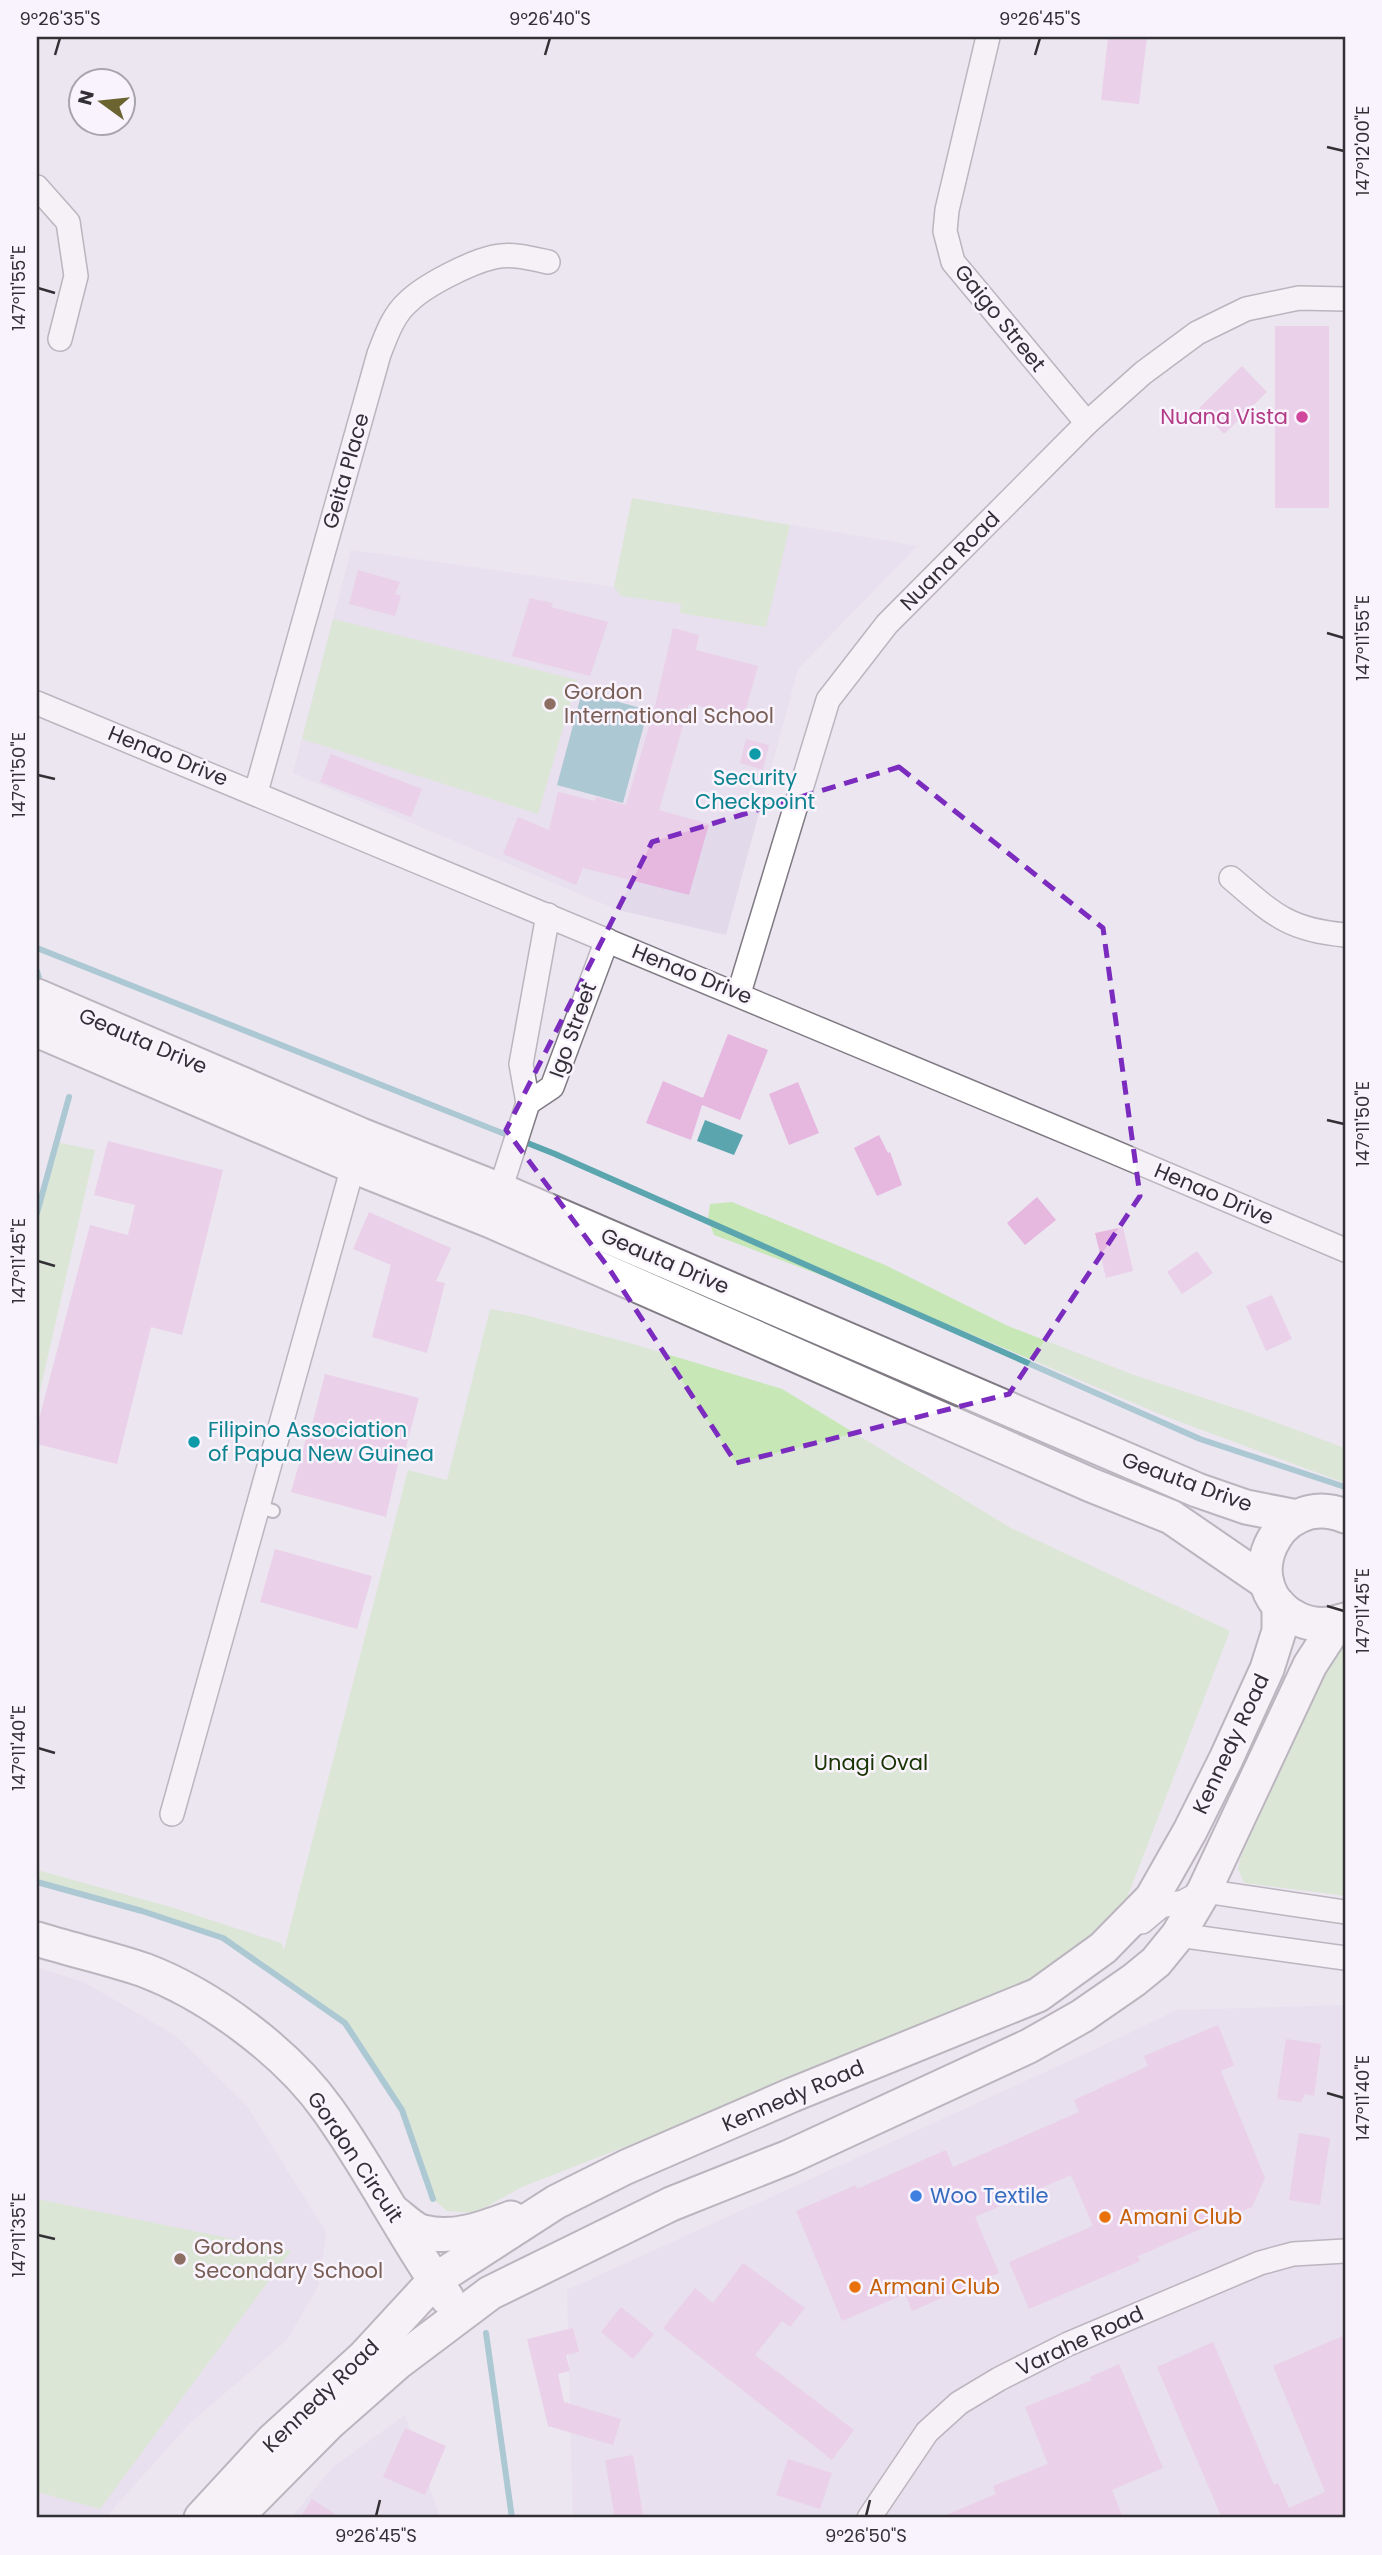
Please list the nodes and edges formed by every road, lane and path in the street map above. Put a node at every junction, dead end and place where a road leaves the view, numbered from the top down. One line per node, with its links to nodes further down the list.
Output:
1 (988, 37): 6 (street, Gaigo Street)
2 (37, 187): 5 (street)
3 (548, 262): 8 (street, Geita Place)
4 (1345, 299): 6 (street, Nuana Road)
5 (60, 339)
6 (1087, 423): 13 (street, Nuana Road)
7 (37, 703): 8 (street, Henao Drive)
8 (256, 792): 10 (street, Henao Drive)
9 (1231, 878): 11 (street)
10 (548, 915): 12 (street, Henao Drive); 18 (street)
11 (1345, 935)
12 (607, 940): 13 (street, Henao Drive); 18 (street, Igo Street)
13 (739, 993): 21 (street, Henao Drive)
14 (37, 996): 19 (main road, Geauta Drive)
15 (37, 1030): 16 (main road, Geauta Drive)
16 (71, 1044): 17 (main road); 19 (main road, Geauta Drive)
17 (37, 1056)
18 (528, 1103): 20 (street)
19 (357, 1150): 20 (main road, Geauta Drive); 24 (main road, Geauta Drive); 26 (street)
20 (504, 1180): 23 (main road, Geauta Drive)
21 (1345, 1250)
22 (1345, 1516): 23 (main road, Geauta Drive)
23 (1297, 1517): 24 (main road)
24 (1273, 1594): 25 (main road, Geauta Drive); 31 (main road, Kennedy Road)
25 (1343, 1621): 27 (main road, Kennedy Road)
26 (172, 1814)
27 (1204, 1891): 28 (street); 29 (main road, Kennedy Road); 31 (street)
28 (1345, 1912)
29 (1178, 1935): 32 (street); 37 (main road, Kennedy Road)
30 (37, 1939): 34 (main road, Gordon Circuit)
31 (1103, 1948): 33 (main road, Kennedy Road)
32 (1345, 1958)
33 (556, 2202): 34 (main road); 36 (main road, Kennedy Road)
34 (393, 2212): 36 (main road, Gordon Circuit); 38 (main road)
35 (1345, 2252): 41 (street, Varahe Road)
36 (435, 2280): 37 (main road, Gordon Circuit); 38 (main road, Kennedy Road)
37 (459, 2315): 40 (main road, Kennedy Road)
38 (364, 2357): 39 (main road, Kennedy Road)
39 (201, 2518)
40 (235, 2518)
41 (869, 2518)

